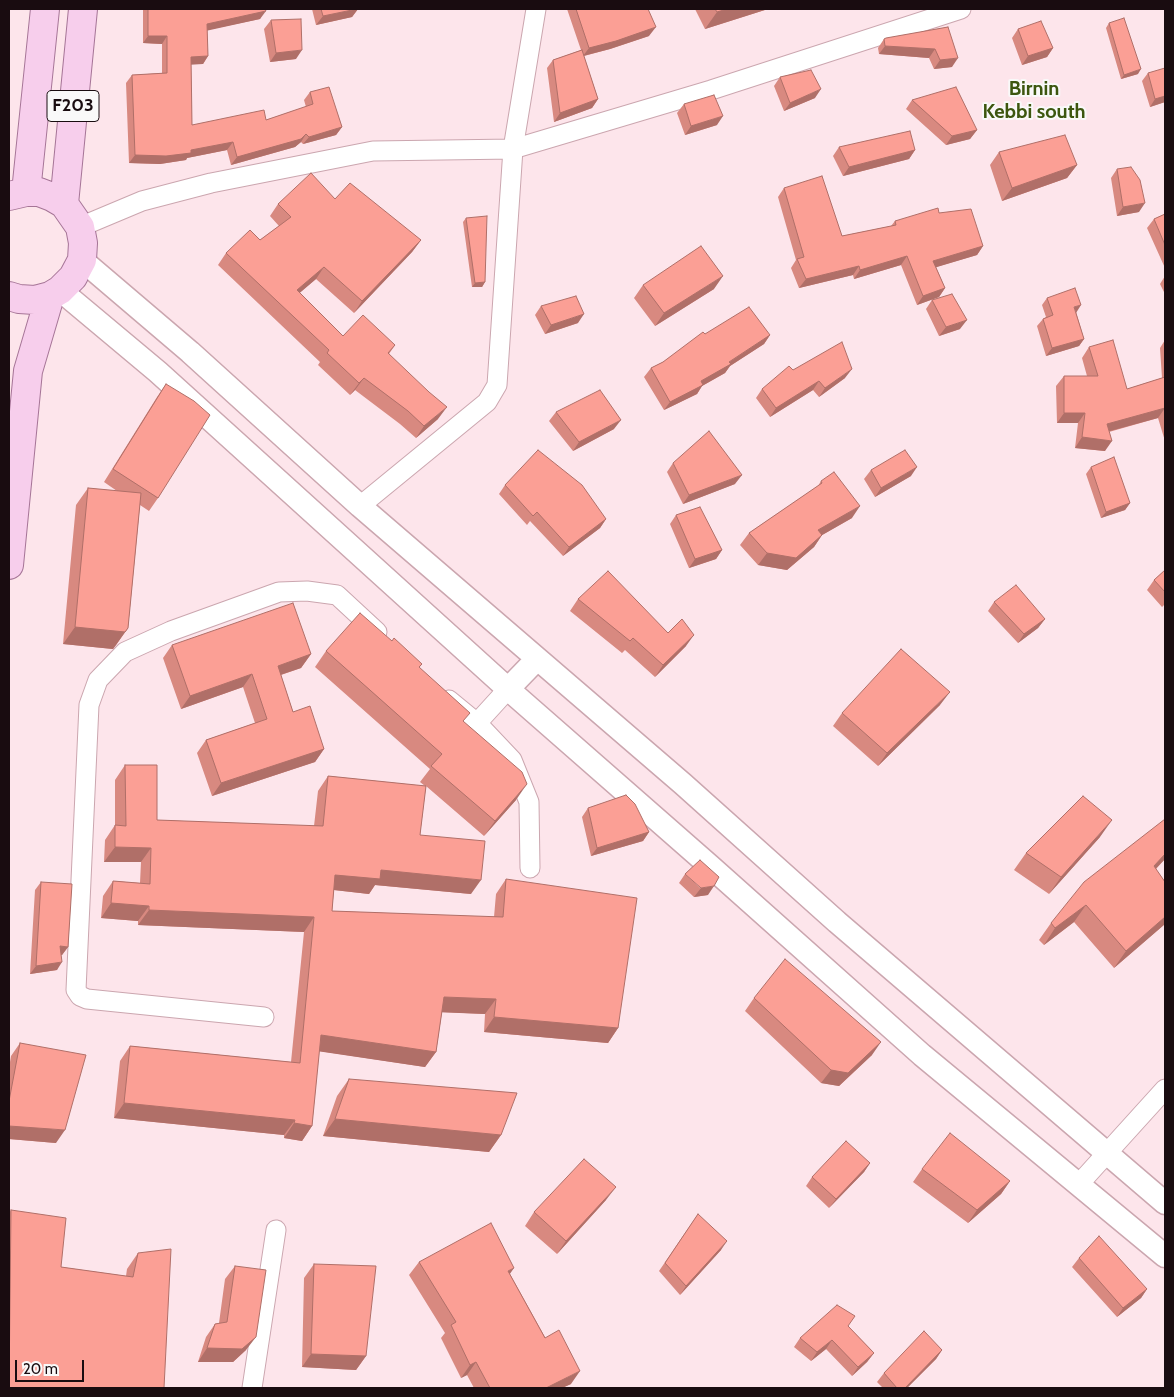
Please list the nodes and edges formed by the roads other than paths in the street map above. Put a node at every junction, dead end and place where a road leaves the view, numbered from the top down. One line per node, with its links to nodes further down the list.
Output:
1 (45, 9): 6 (main road, F203)
2 (83, 9): 7 (main road, F203)
3 (536, 9): 5 (street)
4 (961, 9): 5 (street)
5 (513, 150): 8 (street); 12 (street)
6 (14, 194): 7 (main road)
7 (64, 204): 8 (main road)
8 (80, 227): 9 (main road)
9 (82, 260): 10 (main road); 12 (street)
10 (55, 293): 11 (main road); 13 (main road); 16 (street)
11 (9, 296)
12 (360, 506): 15 (street)
13 (9, 565)
14 (388, 642): 20 (street)
15 (538, 659): 16 (street); 22 (street)
16 (508, 689): 18 (street); 23 (street)
17 (439, 690): 18 (street)
18 (476, 723): 19 (street)
19 (530, 868)
20 (264, 1016)
21 (1165, 1089): 22 (street)
22 (1107, 1154): 23 (street); 24 (street)
23 (1079, 1184): 26 (street)
24 (1165, 1203)
25 (276, 1230): 27 (street)
26 (1165, 1256)
27 (252, 1388)

